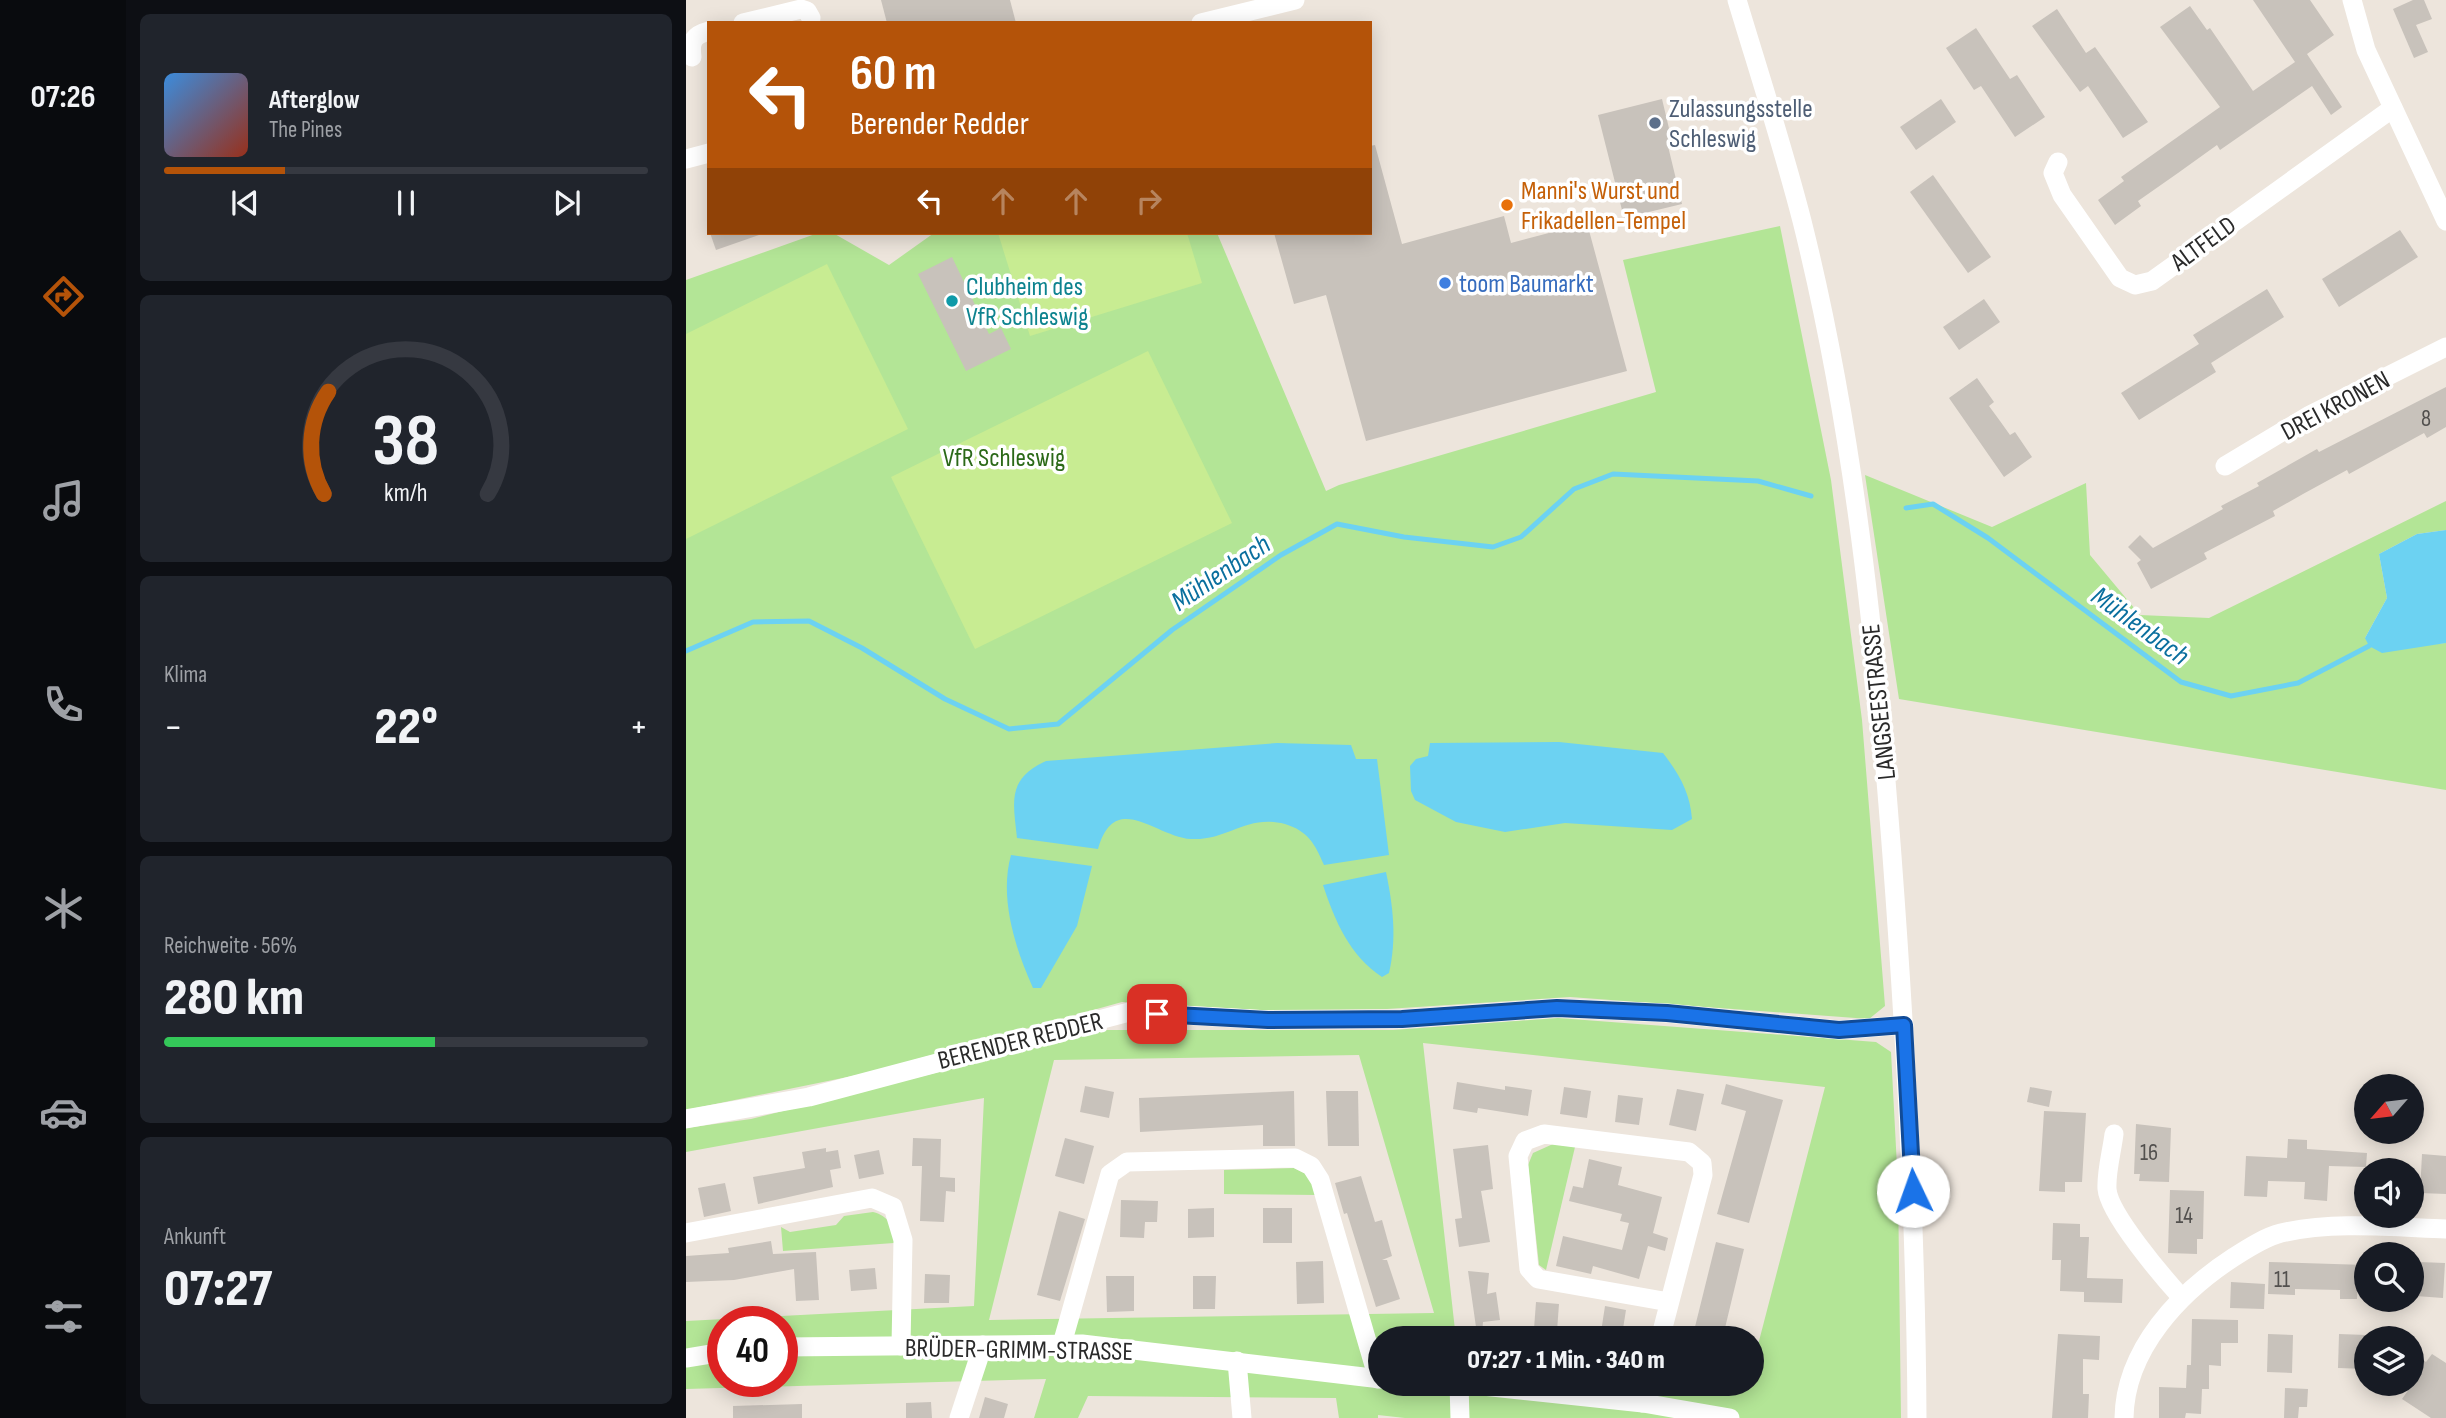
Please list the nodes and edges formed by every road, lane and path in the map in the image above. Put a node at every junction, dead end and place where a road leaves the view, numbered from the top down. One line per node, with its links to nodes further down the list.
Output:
1 (1295, 0): 6 (street)
2 (1737, 0): 16 (street, LANGSEESTRASSE)
3 (2352, 0): 9 (street)
4 (811, 18): 5 (street)
5 (751, 21)
6 (1209, 21)
7 (707, 32): 8 (street)
8 (692, 57)
9 (2393, 108): 12 (street, ALTFELD); 13 (street)
10 (707, 154): 11 (street)
11 (686, 159)
12 (2058, 162)
13 (2446, 221)
14 (2446, 347): 15 (street, DREI KRONEN)
15 (2225, 466)
16 (1904, 1025): 17 (street, BERENDER REDDER); 39 (street, LANGSEESTRASSE)
17 (686, 1119)
18 (2115, 1134): 21 (street)
19 (2446, 1229): 21 (street)
20 (686, 1233): 27 (street)
21 (2181, 1297): 40 (street)
22 (1669, 1302): 22 (street); 23 (street)
23 (1663, 1326)
24 (1368, 1342): 25 (street)
25 (1062, 1344): 26 (street, BRÜDER-GRIMM-STRASSE); 31 (street, BRÜDER-GRIMM-STRASSE)
26 (983, 1345): 27 (street, BRÜDER-GRIMM-STRASSE); 35 (street)
27 (901, 1346): 28 (street, BRÜDER-GRIMM-STRASSE)
28 (798, 1347)
29 (707, 1355): 30 (street)
30 (686, 1358)
31 (1237, 1361): 32 (street, BRÜDER-GRIMM-STRASSE); 36 (street)
32 (1368, 1378)
33 (1461, 1396): 37 (street)
34 (1653, 1396): 38 (street)
35 (959, 1418)
36 (1242, 1418)
37 (1460, 1418)
38 (1730, 1418)
39 (1917, 1418)
40 (2124, 1418)

